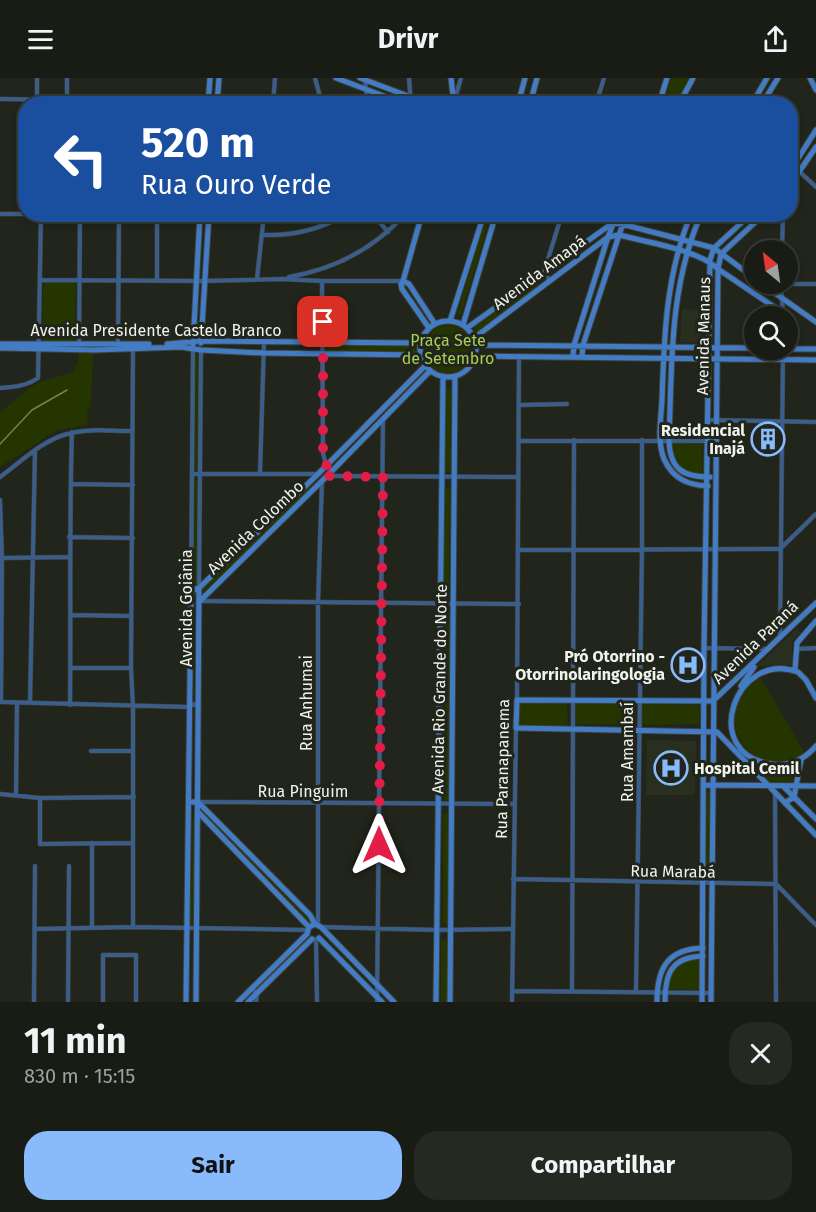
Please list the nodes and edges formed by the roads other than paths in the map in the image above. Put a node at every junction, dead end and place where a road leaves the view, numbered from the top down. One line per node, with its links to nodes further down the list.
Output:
1 (37, 78): 22 (street)
2 (67, 78): 23 (street)
3 (210, 78): 24 (street)
4 (219, 78): 25 (street)
5 (275, 78): 26 (street)
6 (315, 78): 27 (street)
7 (336, 78): 20 (street)
8 (409, 78): 31 (street)
9 (451, 78): 32 (street)
10 (461, 78): 33 (street)
11 (525, 78): 34 (street)
12 (537, 78): 35 (street)
13 (604, 78): 36 (street)
14 (667, 78): 37 (street)
15 (693, 78): 38 (street)
16 (767, 78): 39 (street)
17 (778, 78): 40 (street)
18 (810, 78): 21 (street)
19 (363, 79): 20 (street); 30 (street)
20 (367, 89): 28 (street); 29 (street)
21 (816, 90)
22 (39, 96)
23 (67, 96)
24 (209, 96)
25 (218, 96)
26 (274, 96)
27 (319, 96)
28 (367, 96)
29 (385, 96)
30 (402, 96)
31 (411, 96)
32 (453, 96)
33 (456, 96)
34 (520, 96)
35 (532, 96)
36 (598, 96)
37 (661, 96)
38 (683, 96)
39 (757, 96)
40 (767, 96)
41 (0, 99): 42 (street)
42 (18, 100)
43 (816, 130): 44 (street)
44 (807, 144): 46 (street); 47 (street)
45 (816, 147): 46 (street)
46 (812, 154): 48 (street)
47 (798, 158)
48 (801, 172): 49 (street); 50 (street)
49 (798, 176)
50 (816, 187)
51 (0, 214): 52 (street)
52 (18, 214)
53 (41, 222): 93 (street)
54 (80, 222): 94 (street)
55 (119, 222): 95 (street)
56 (157, 222): 96 (street)
57 (199, 222): 97 (street, Avenida Goiânia)
58 (208, 222): 98 (street, Avenida Goiânia)
59 (263, 222): 76 (street)
60 (331, 222): 76 (street)
61 (380, 222): 74 (street)
62 (397, 222): 74 (street)
63 (420, 222): 100 (street)
64 (481, 222): 109 (street)
65 (494, 222): 112 (street)
66 (560, 222): 90 (street)
67 (614, 222): 73 (street); 78 (street); 90 (street, Avenida Amapá)
68 (688, 222): 79 (street)
69 (698, 222): 82 (street)
70 (743, 222): 83 (street, Avenida Manaus)
71 (755, 222): 86 (street, Avenida Manaus)
72 (783, 222): 80 (street)
73 (623, 223): 75 (street); 77 (street)
74 (388, 232): 92 (street)
75 (653, 232): 79 (street); 81 (street)
76 (262, 235): 91 (street)
77 (619, 235): 78 (street, Avenida Amapá); 81 (street, Avenida Amapá); 124 (street)
78 (608, 237): 101 (street, Avenida Amapá); 123 (street)
79 (682, 240): 82 (street); 84 (street)
80 (782, 240)
81 (650, 243): 84 (street, Avenida Amapá)
82 (691, 243): 83 (street); 85 (street)
83 (714, 248): 86 (street); 87 (street, Avenida Manaus)
84 (679, 251): 85 (street, Avenida Amapá); 125 (street)
85 (688, 253): 87 (street, Avenida Amapá); 127 (street)
86 (721, 254): 88 (street, Avenida Manaus); 89 (street)
87 (710, 260): 88 (street); 128 (street, Avenida Manaus)
88 (718, 269): 107 (street); 129 (street, Avenida Manaus)
89 (744, 271)
90 (544, 272): 101 (street); 112 (street, Avenida Amapá)
91 (257, 279): 92 (street); 98 (street)
92 (282, 279): 99 (street)
93 (41, 280): 94 (street); 130 (street)
94 (80, 280): 95 (street); 131 (street)
95 (119, 280): 96 (street); 120 (street)
96 (157, 280): 97 (street)
97 (195, 280): 98 (street); 121 (street, Avenida Goiânia)
98 (204, 281): 114 (street, Avenida Goiânia)
99 (322, 281): 100 (street); 117 (street)
100 (403, 281): 111 (street); 113 (street)
101 (550, 281): 115 (street, Avenida Amapá)
102 (798, 284): 103 (street)
103 (816, 284)
104 (777, 294): 106 (street)
105 (783, 294): 106 (street)
106 (783, 298): 108 (street); 110 (street)
107 (770, 306)
108 (783, 306)
109 (450, 321): 111 (street); 112 (street)
110 (816, 322)
111 (435, 324): 113 (street)
112 (465, 326): 115 (street)
113 (429, 328): 119 (street)
114 (201, 341): 116 (street, Avenida Presidente Castelo Branco); 121 (street, Avenida Presidente Castelo Branco); 136 (street, Avenida Goiânia)
115 (475, 341): 122 (street); 141 (street)
116 (238, 342): 118 (street, Avenida Presidente Castelo Branco); 137 (street)
117 (323, 342): 118 (street, Avenida Presidente Castelo Branco); 119 (street, Avenida Presidente Castelo Branco); 139 (street)
118 (264, 343): 138 (street)
119 (420, 343): 140 (street)
120 (118, 345): 131 (street, Avenida Presidente Castelo Branco); 132 (street, Avenida Presidente Castelo Branco)
121 (193, 345): 132 (street, Avenida Presidente Castelo Branco); 136 (street, Avenida Presidente Castelo Branco); 178 (street, Avenida Goiânia)
122 (519, 345): 123 (street); 142 (street)
123 (574, 345): 124 (street); 143 (street)
124 (583, 345): 125 (street); 144 (street)
125 (663, 345): 127 (street); 145 (street)
126 (0, 346): 130 (street, Avenida Presidente Castelo Branco)
127 (672, 346): 128 (street); 146 (street)
128 (708, 346): 129 (street); 147 (street, Avenida Manaus)
129 (717, 346): 133 (street); 148 (street, Avenida Manaus)
130 (39, 347): 131 (street, Avenida Presidente Castelo Branco); 157 (street)
131 (79, 347): 132 (street, Avenida Presidente Castelo Branco)
132 (134, 347): 165 (street)
133 (744, 347)
134 (798, 349): 135 (street)
135 (816, 349)
136 (201, 350): 137 (street, Avenida Presidente Castelo Branco); 179 (street, Avenida Goiânia)
137 (238, 352): 138 (street, Avenida Presidente Castelo Branco)
138 (263, 353): 139 (street, Avenida Presidente Castelo Branco); 176 (street)
139 (323, 354): 140 (street, Avenida Presidente Castelo Branco); 175 (street)
140 (420, 355): 153 (street)
141 (475, 356): 142 (street); 156 (street)
142 (519, 356): 143 (street); 159 (street, Rua Paranapanema)
143 (573, 356): 144 (street)
144 (582, 356): 145 (street)
145 (663, 358): 146 (street); 169 (street)
146 (672, 358): 147 (street); 171 (street)
147 (707, 358): 148 (street); 161 (street, Avenida Manaus)
148 (717, 358): 149 (street); 162 (street, Avenida Manaus)
149 (744, 359)
150 (783, 360): 163 (street)
151 (798, 360): 152 (street)
152 (816, 360)
153 (425, 366): 154 (street); 175 (street, Avenida Colombo)
154 (430, 371): 155 (street); 160 (street, Avenida Colombo)
155 (443, 376): 156 (street); 181 (street, Avenida Rio Grande do Norte)
156 (455, 376): 182 (street, Avenida Rio Grande do Norte)
157 (0, 388)
158 (567, 404): 159 (street)
159 (519, 405): 170 (street, Rua Paranapanema)
160 (383, 417): 177 (street, Avenida Colombo); 184 (street)
161 (707, 420): 162 (street); 172 (street, Avenida Manaus)
162 (715, 421): 163 (street); 173 (street, Avenida Manaus)
163 (782, 421): 164 (street); 201 (street)
164 (816, 422)
165 (132, 431): 166 (street); 190 (street)
166 (72, 432): 174 (street); 189 (street)
167 (574, 440): 168 (street); 170 (street); 197 (street)
168 (642, 440): 169 (street); 198 (street, Rua Amambaí)
169 (660, 440): 171 (street); 191 (street)
170 (519, 441): 185 (street, Rua Paranapanema)
171 (669, 441): 172 (street); 186 (street)
172 (706, 441): 173 (street); 186 (street, Avenida Manaus)
173 (715, 441): 187 (street, Avenida Manaus)
174 (35, 450): 183 (street); 205 (street)
175 (326, 465): 177 (street); 180 (street, Avenida Colombo)
176 (260, 473): 179 (street); 180 (street)
177 (330, 473): 184 (street); 188 (street, Avenida Colombo)
178 (192, 474): 179 (street); 207 (street, Avenida Goiânia)
179 (200, 474): 206 (street, Avenida Goiânia)
180 (318, 474): 188 (street); 206 (street, Avenida Colombo)
181 (442, 476): 182 (street); 184 (street); 212 (street, Avenida Rio Grande do Norte)
182 (455, 476): 185 (street); 213 (street, Avenida Rio Grande do Norte)
183 (0, 477)
184 (383, 477): 211 (street)
185 (518, 477): 202 (street, Rua Paranapanema)
186 (706, 477): 187 (street); 191 (street, Avenida Manaus)
187 (715, 477): 192 (street, Avenida Manaus)
188 (322, 481): 208 (street, Avenida Colombo); 210 (street, Rua Anhumai)
189 (71, 484): 190 (street); 195 (street)
190 (133, 485): 196 (street)
191 (706, 486): 192 (street); 199 (street, Avenida Manaus)
192 (715, 486): 200 (street, Avenida Manaus)
193 (0, 500): 204 (street)
194 (816, 514): 201 (street)
195 (69, 537): 196 (street); 203 (street)
196 (133, 538): 217 (street)
197 (575, 549): 198 (street); 202 (street); 232 (street)
198 (642, 549): 199 (street); 234 (street, Rua Amambaí)
199 (706, 549): 200 (street); 220 (street, Avenida Manaus)
200 (715, 549): 201 (street); 221 (street, Avenida Manaus)
201 (780, 549): 219 (street)
202 (518, 550): 215 (street, Rua Paranapanema)
203 (70, 557): 205 (street); 216 (street)
204 (1, 558): 205 (street); 237 (street)
205 (33, 558): 239 (street)
206 (199, 588): 207 (street); 208 (street, Avenida Goiânia)
207 (191, 591): 209 (street, Avenida Goiânia)
208 (200, 601): 209 (street); 210 (street); 226 (street, Avenida Goiânia)
209 (191, 602): 225 (street, Avenida Goiânia)
210 (318, 602): 211 (street); 276 (street, Rua Anhumai)
211 (381, 602): 212 (street); 277 (street)
212 (440, 602): 213 (street); 279 (street, Avenida Rio Grande do Norte)
213 (453, 602): 215 (street); 281 (street, Avenida Rio Grande do Norte)
214 (816, 603): 219 (street, Avenida Paraná)
215 (519, 604): 233 (street, Rua Paranapanema)
216 (71, 615): 217 (street); 227 (street)
217 (131, 616): 228 (street)
218 (816, 621): 223 (street, Avenida Paraná)
219 (780, 638): 224 (street, Avenida Paraná)
220 (704, 648): 221 (street); 235 (street, Avenida Manaus)
221 (713, 648): 224 (street); 236 (street, Avenida Manaus)
222 (816, 648): 223 (street)
223 (796, 649): 229 (street, Avenida Paraná)
224 (767, 651): 230 (street); 236 (street, Avenida Paraná)
225 (190, 663): 226 (street); 242 (street, Avenida Goiânia)
226 (199, 663): 243 (street, Avenida Goiânia)
227 (70, 668): 228 (street); 240 (street)
228 (131, 668): 241 (street)
229 (795, 670): 230 (street); 231 (street)
230 (741, 690): 250 (street)
231 (816, 698)
232 (574, 699): 233 (street); 234 (street); 245 (street)
233 (517, 700): 244 (street, Rua Paranapanema)
234 (639, 700): 235 (street); 246 (street, Rua Amambaí)
235 (703, 701): 236 (street); 247 (street, Avenida Manaus)
236 (713, 701): 248 (street, Avenida Manaus)
237 (0, 702): 238 (street)
238 (17, 703): 239 (street); 270 (street)
239 (30, 703): 240 (street)
240 (70, 705): 241 (street)
241 (133, 707): 242 (street); 254 (street)
242 (189, 707): 243 (street); 274 (street, Avenida Goiânia)
243 (198, 708): 275 (street, Avenida Goiânia)
244 (516, 728): 245 (street); 280 (street, Rua Paranapanema)
245 (574, 728): 246 (street); 292 (street)
246 (640, 729): 247 (street); 293 (street, Rua Amambaí)
247 (704, 730): 248 (street); 260 (street, Avenida Manaus)
248 (713, 730): 249 (street); 251 (street, Avenida Manaus)
249 (723, 737): 251 (street); 255 (street)
250 (736, 741): 255 (street); 257 (street)
251 (713, 744): 261 (street, Avenida Manaus)
252 (816, 746): 256 (street)
253 (90, 751): 254 (street)
254 (134, 751): 271 (street)
255 (741, 756): 257 (street); 259 (street)
256 (801, 760): 257 (street); 258 (street)
257 (758, 761)
258 (797, 773): 265 (street); 266 (street)
259 (760, 776): 262 (street); 263 (street)
260 (703, 785): 261 (street); 294 (street, Avenida Manaus)
261 (713, 785): 263 (street); 295 (street, Avenida Manaus)
262 (769, 785): 263 (street); 264 (street); 268 (street)
263 (753, 786)
264 (783, 786): 265 (street); 272 (street)
265 (795, 786): 266 (street); 272 (street)
266 (804, 786): 267 (street)
267 (816, 786)
268 (775, 792): 278 (street); 282 (street)
269 (0, 794): 270 (street)
270 (16, 795): 273 (street)
271 (134, 797): 273 (street); 288 (street)
272 (794, 797): 278 (street); 285 (street)
273 (40, 798): 287 (street)
274 (189, 802): 275 (street); 283 (street, Avenida Goiânia)
275 (198, 802): 276 (street, Rua Pinguim); 284 (street, Avenida Goiânia); 302 (street)
276 (318, 803): 277 (street, Rua Pinguim); 302 (street, Rua Anhumai)
277 (379, 803): 279 (street, Rua Pinguim); 305 (street)
278 (785, 803): 282 (street); 286 (street)
279 (438, 804): 281 (street, Rua Pinguim); 308 (street, Avenida Rio Grande do Norte)
280 (515, 804): 281 (street, Rua Pinguim); 291 (street, Rua Paranapanema)
281 (452, 805): 309 (street, Avenida Rio Grande do Norte)
282 (776, 811): 296 (street)
283 (189, 812): 284 (street); 300 (street, Avenida Goiânia)
284 (198, 812): 301 (street, Avenida Goiânia); 307 (street)
285 (816, 819)
286 (816, 835)
287 (92, 843): 288 (street); 298 (street)
288 (133, 843): 299 (street)
289 (35, 866): 303 (street)
290 (69, 866): 304 (street)
291 (513, 879): 292 (street, Rua Marabá); 306 (street, Rua Paranapanema)
292 (572, 881): 293 (street, Rua Marabá); 318 (street)
293 (638, 882): 294 (street, Rua Marabá); 319 (street, Rua Amambaí)
294 (702, 883): 295 (street, Rua Marabá); 311 (street, Avenida Manaus)
295 (711, 883): 296 (street, Rua Marabá); 312 (street, Avenida Manaus)
296 (776, 885): 297 (street); 344 (street)
297 (816, 925)
298 (92, 927): 299 (street); 304 (street)
299 (133, 927): 300 (street)
300 (186, 927): 301 (street); 330 (street, Avenida Goiânia)
301 (197, 927): 307 (street); 331 (street, Avenida Goiânia)
302 (319, 927): 305 (street); 307 (street); 310 (street); 315 (street)
303 (34, 929): 304 (street); 326 (street)
304 (68, 929): 327 (street)
305 (378, 929): 308 (street); 315 (street)
306 (512, 929): 309 (street); 317 (street, Rua Paranapanema)
307 (308, 930): 310 (street); 316 (street)
308 (437, 930): 309 (street); 337 (street, Avenida Rio Grande do Norte)
309 (450, 930): 338 (street, Avenida Rio Grande do Norte)
310 (316, 939): 324 (street); 325 (street); 335 (street)
311 (701, 948): 312 (street); 313 (street, Avenida Manaus); 320 (street)
312 (710, 948): 314 (street, Avenida Manaus)
313 (701, 956): 314 (street); 321 (street); 322 (street)
314 (711, 956): 323 (street)
315 (378, 985): 325 (street); 336 (street)
316 (252, 988): 324 (street); 332 (street)
317 (512, 991): 318 (street); 339 (street, Rua Paranapanema)
318 (572, 992): 319 (street)
319 (636, 992): 320 (street)
320 (657, 993): 321 (street); 340 (street)
321 (665, 993): 322 (street); 341 (street)
322 (702, 993): 323 (street); 342 (street)
323 (711, 993): 343 (street)
324 (256, 994): 333 (street); 334 (street)
325 (379, 1001)
326 (34, 1002)
327 (68, 1002)
328 (103, 1002): 329 (street)
329 (136, 1002)
330 (186, 1002)
331 (196, 1002)
332 (238, 1002)
333 (248, 1002)
334 (256, 1002)
335 (317, 1002)
336 (394, 1002)
337 (436, 1002)
338 (450, 1002)
339 (512, 1002)
340 (657, 1002)
341 (665, 1002)
342 (702, 1002)
343 (711, 1002)
344 (776, 1002)

